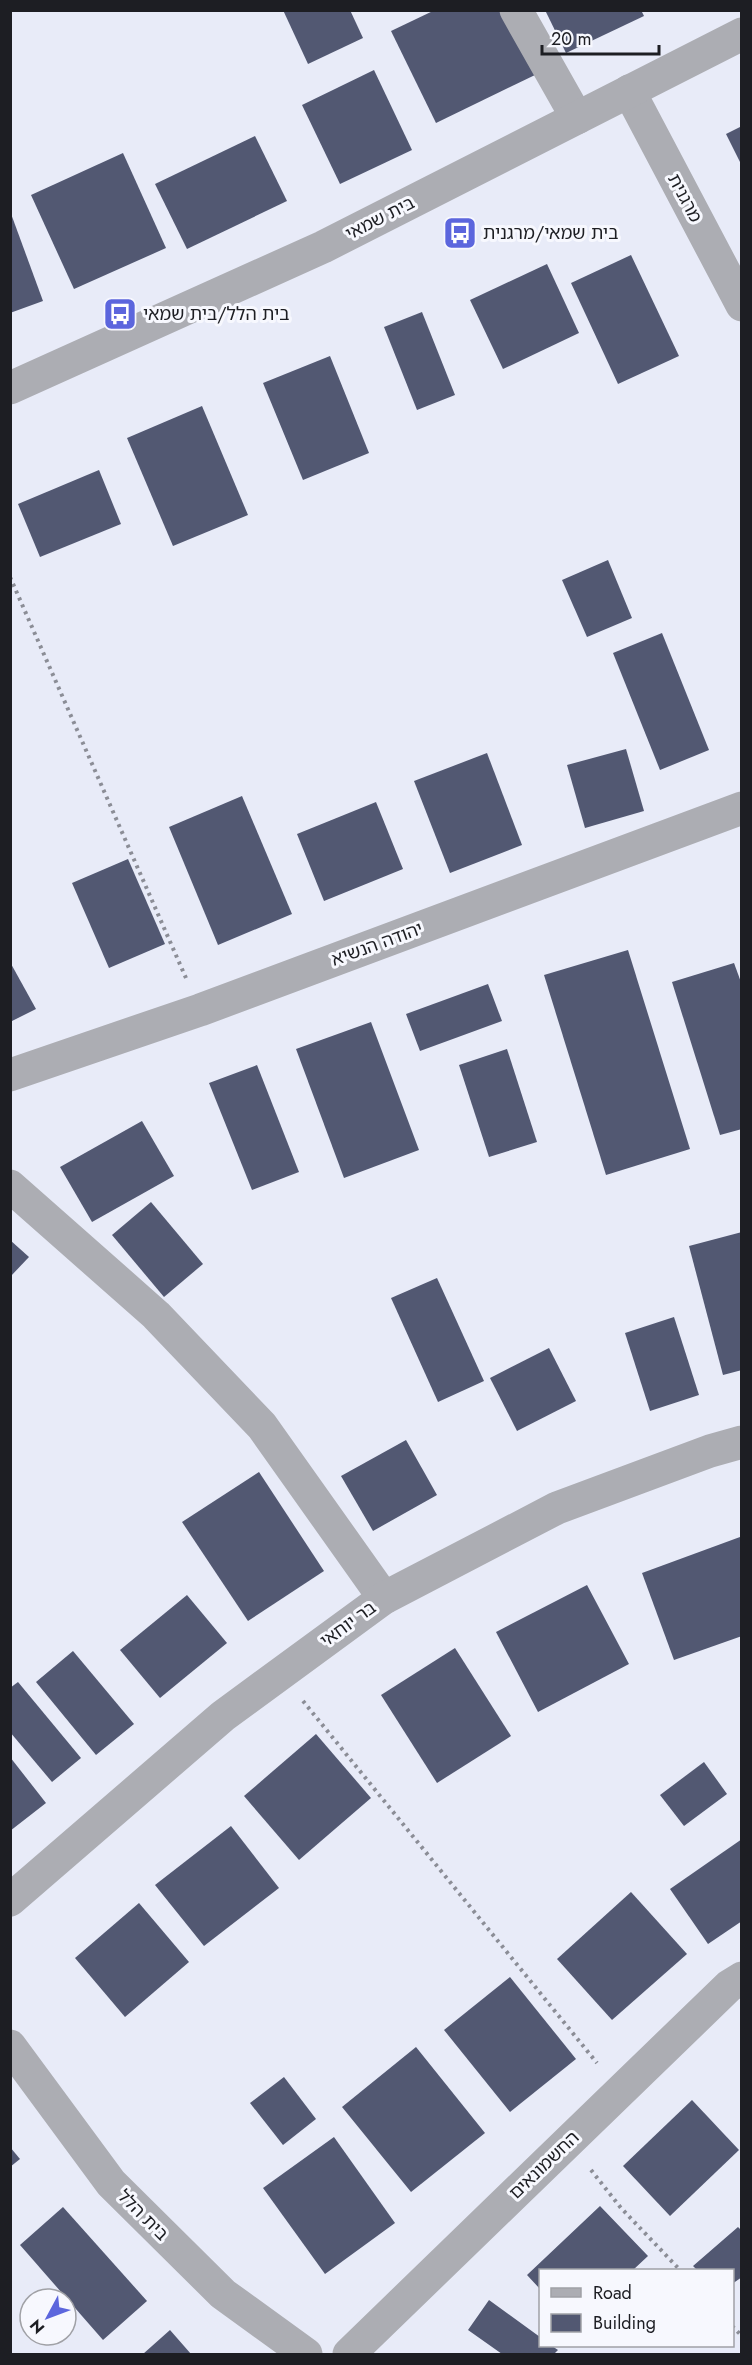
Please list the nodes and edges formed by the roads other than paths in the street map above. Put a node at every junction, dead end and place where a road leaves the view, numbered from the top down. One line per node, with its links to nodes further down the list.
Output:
1 (516, 10): 4 (street)
2 (741, 34): 3 (street, בית שמאי)
3 (629, 91): 4 (street, בית שמאי); 5 (street, מרגנית)
4 (577, 118): 6 (street, בית שמאי)
5 (741, 305)
6 (10, 388)
7 (739, 818): 8 (street, יהודה הנשיא)
8 (10, 1075)
9 (10, 1186): 11 (street)
10 (741, 1442): 11 (street, בר יוחאי)
11 (384, 1598): 12 (street, בר יוחאי)
12 (10, 1900)
13 (741, 1978): 16 (street, החשמונאים)
14 (10, 2046): 15 (street, בית הלל)
15 (306, 2355)
16 (349, 2355)

